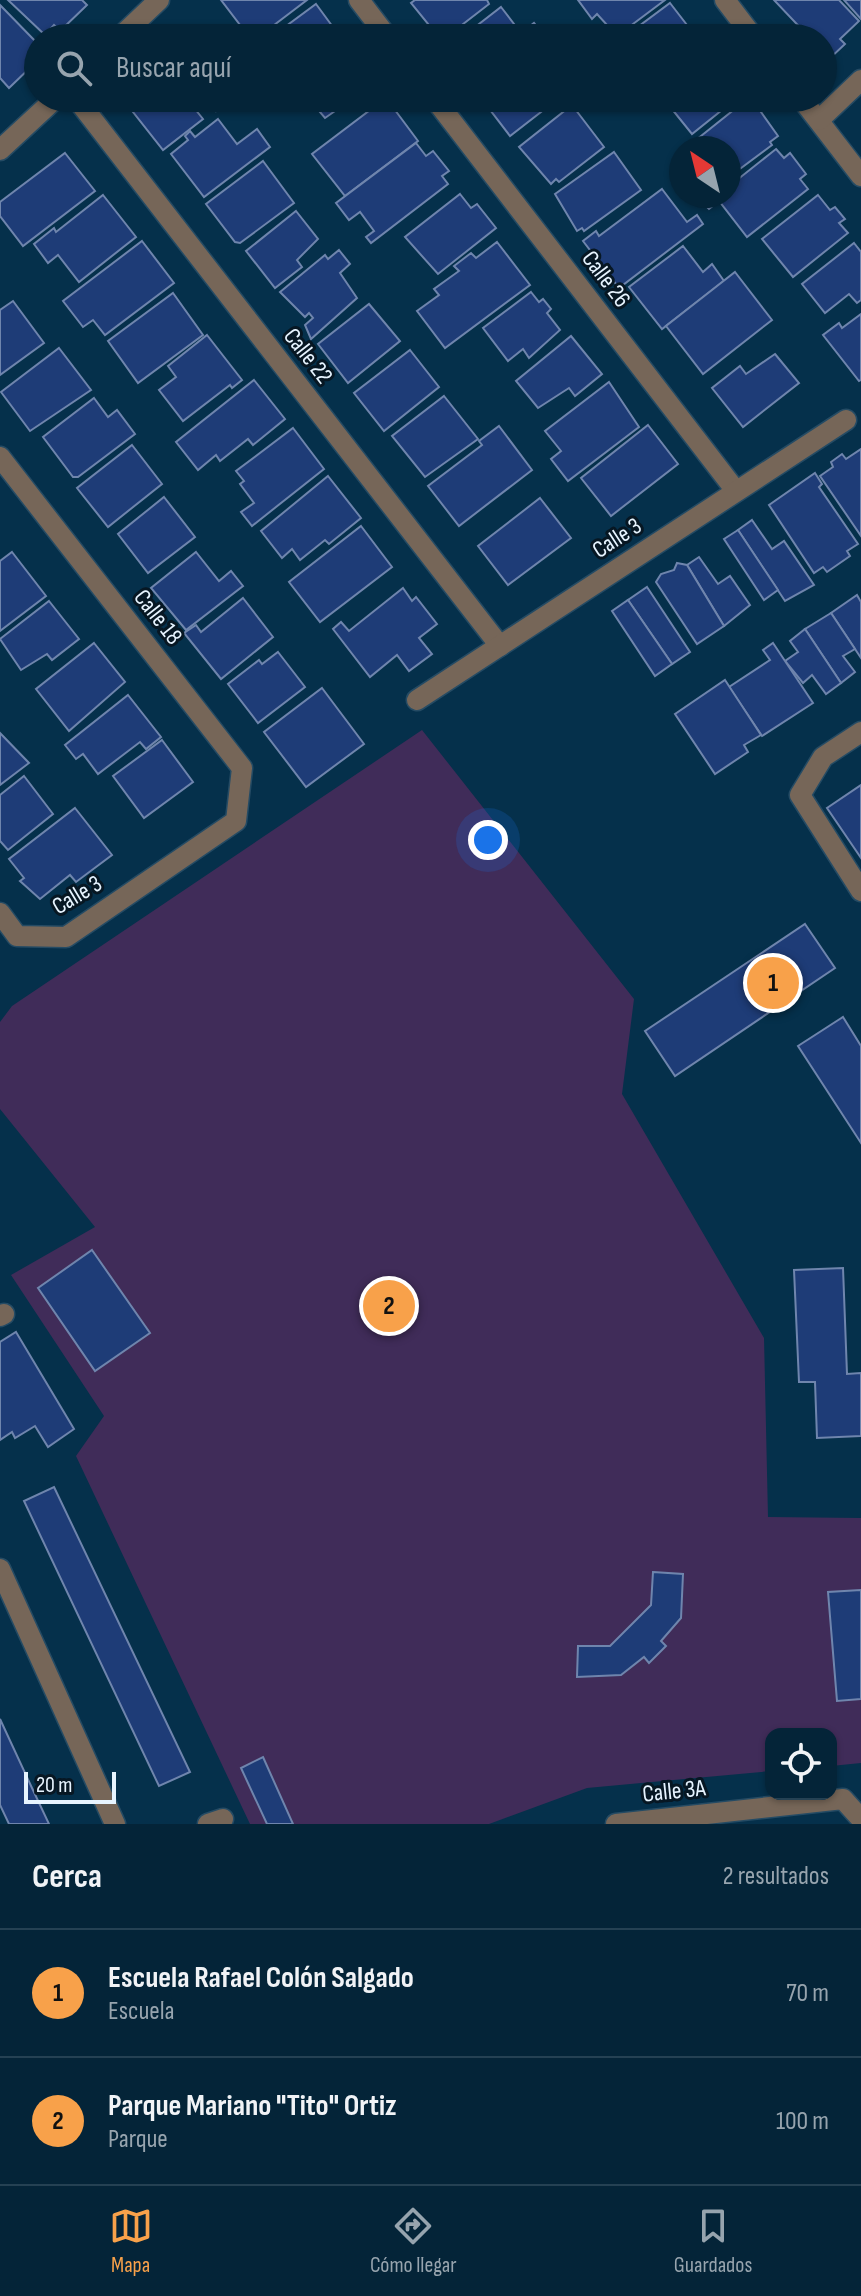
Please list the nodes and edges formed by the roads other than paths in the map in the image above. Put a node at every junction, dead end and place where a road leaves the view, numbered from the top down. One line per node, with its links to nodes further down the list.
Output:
1 (159, 0): 4 (street)
2 (359, 0): 5 (street)
3 (725, 0): 6 (street)
4 (134, 24)
5 (377, 24)
6 (743, 24)
7 (861, 80): 8 (street)
8 (837, 103)
9 (41, 112): 15 (street)
10 (87, 112): 20 (street, Calle 22)
11 (445, 112): 19 (street, Calle 26)
12 (812, 112): 14 (street)
13 (827, 112): 14 (street)
14 (819, 120): 16 (street)
15 (0, 150)
16 (861, 176)
17 (846, 420): 19 (street, Calle 3)
18 (0, 457): 23 (street, Calle 18)
19 (736, 491): 20 (street, Calle 3)
20 (500, 646): 21 (street, Calle 3)
21 (417, 700)
22 (861, 732): 24 (street)
23 (236, 821): 25 (street, Calle 3)
24 (861, 891)
25 (0, 913)
26 (0, 1569): 28 (street)
27 (861, 1819): 29 (street, Calle 3A)
28 (115, 1824)
29 (616, 1824)

